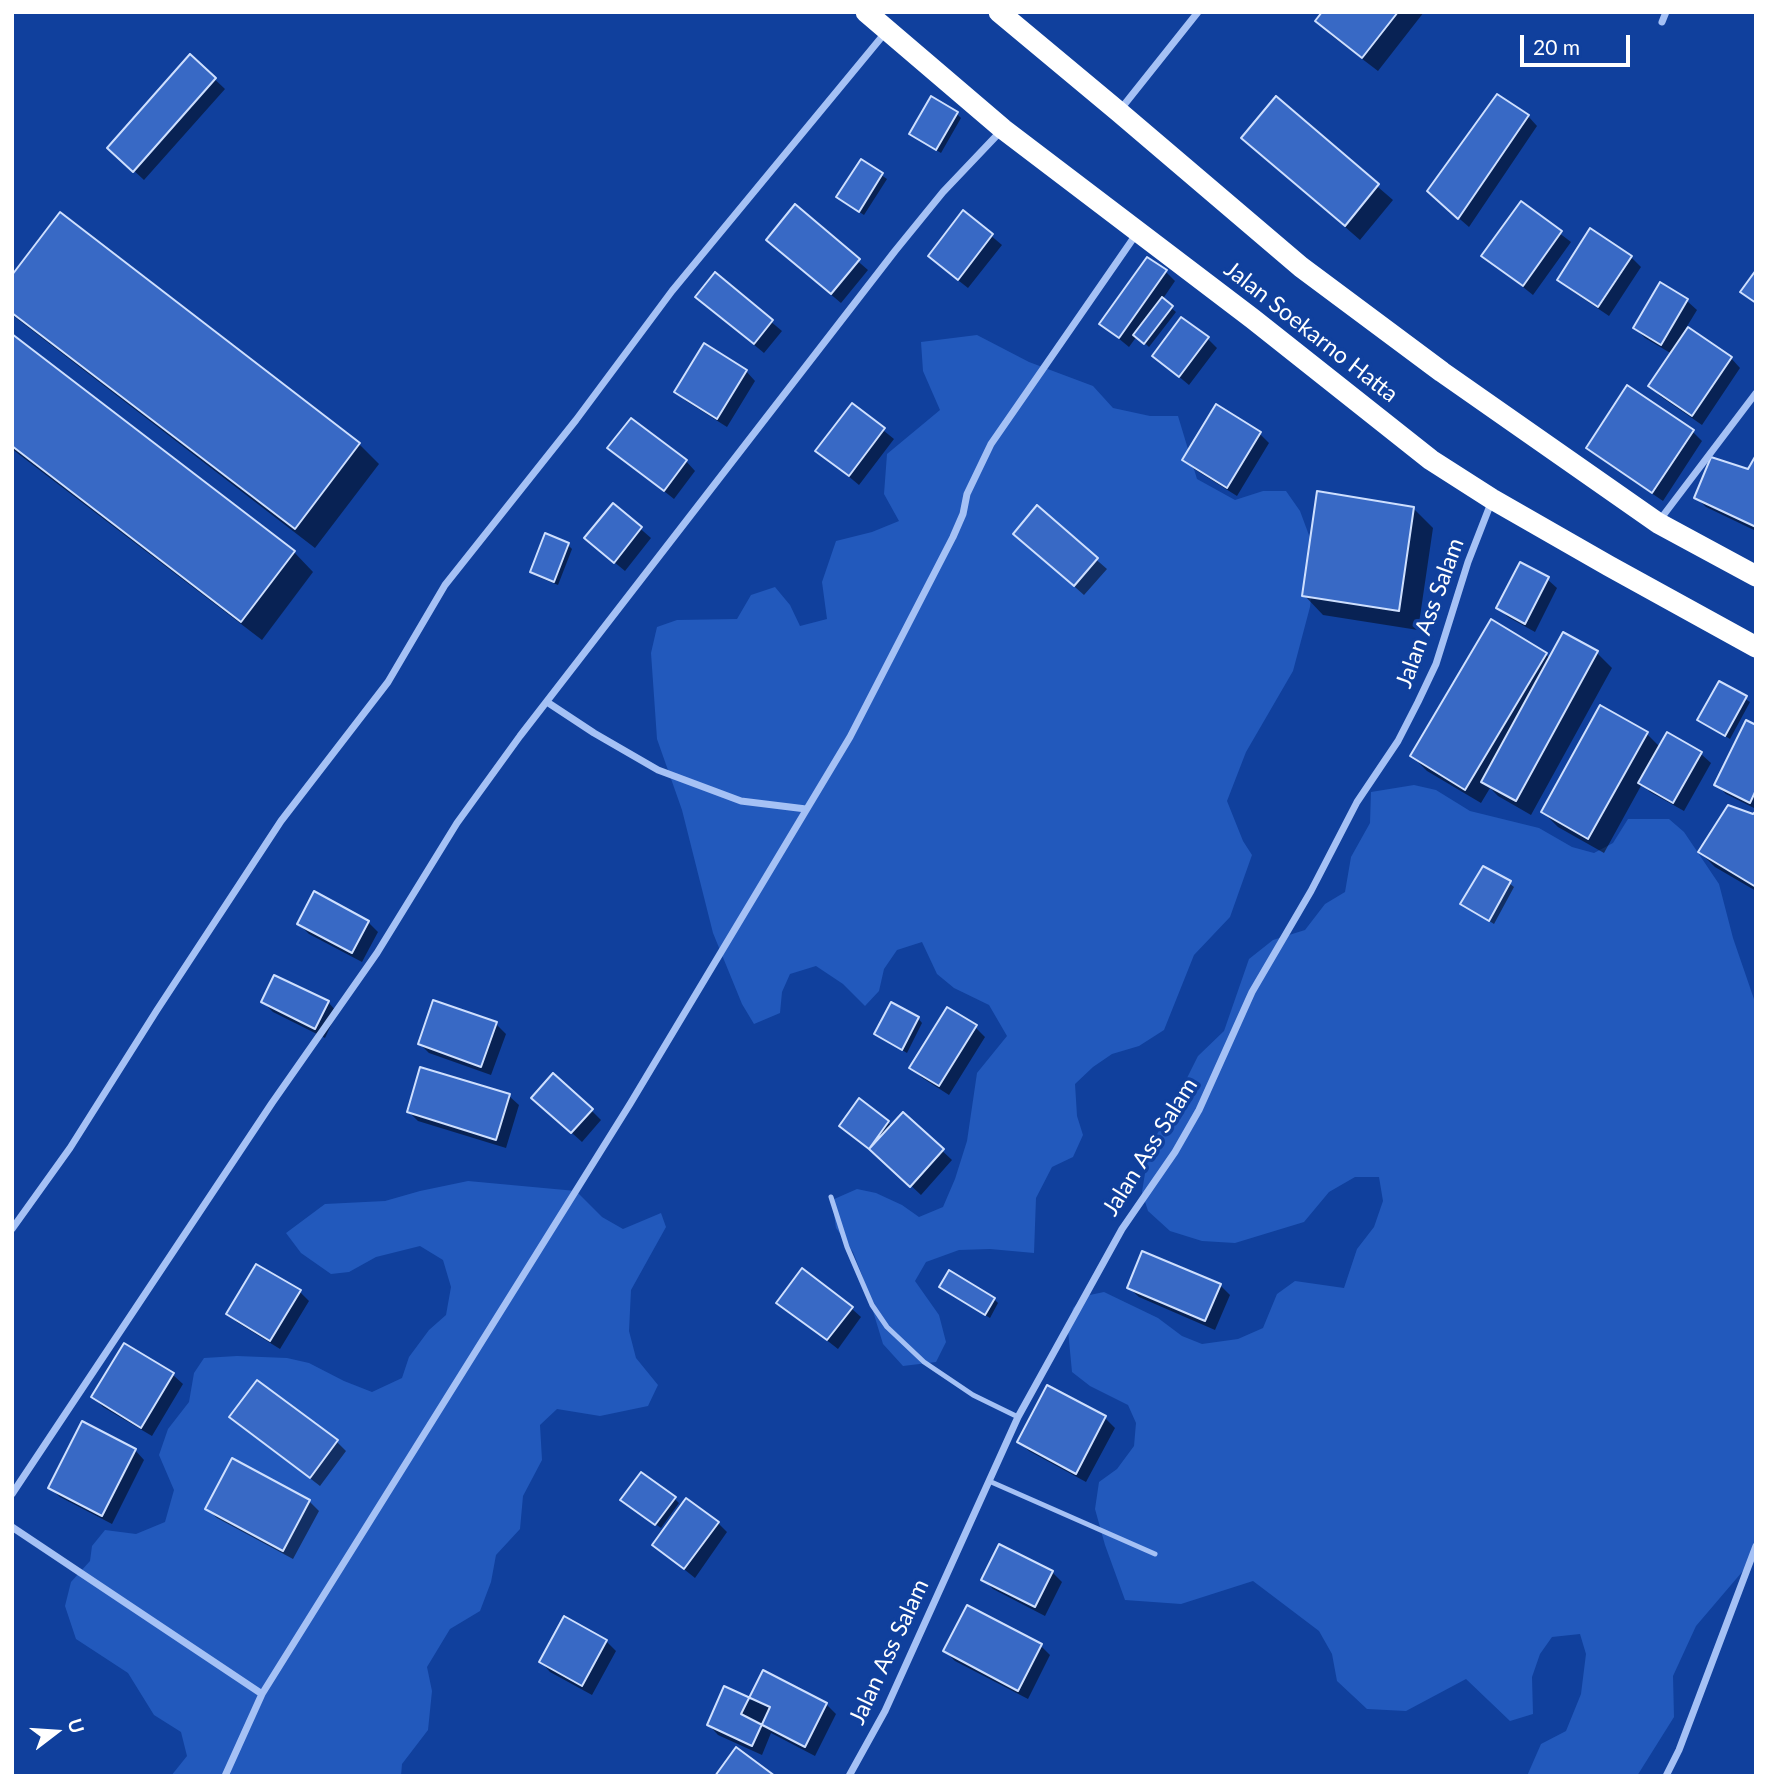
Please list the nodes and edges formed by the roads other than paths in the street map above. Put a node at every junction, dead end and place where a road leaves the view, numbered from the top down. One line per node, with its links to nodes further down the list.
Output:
1 (866, 12): 6 (highway, Jalan Soekarno Hatta)
2 (999, 12): 7 (highway, Jalan Soekarno Hatta)
3 (1198, 12): 7 (street)
4 (1667, 12): 5 (street)
5 (1662, 22)
6 (888, 29): 8 (highway, Jalan Soekarno Hatta); 18 (street)
7 (1119, 111): 12 (highway, Jalan Soekarno Hatta)
8 (1003, 129): 9 (highway, Jalan Soekarno Hatta); 15 (street)
9 (1137, 232): 11 (highway, Jalan Soekarno Hatta); 16 (street)
10 (1756, 393): 12 (street)
11 (1492, 499): 14 (highway, Jalan Soekarno Hatta); 19 (street, Jalan Ass Salam)
12 (1658, 523): 13 (highway, Jalan Soekarno Hatta)
13 (1756, 576)
14 (1756, 647)
15 (547, 702): 16 (street); 21 (street)
16 (806, 809): 25 (street)
17 (831, 1197): 19 (lane)
18 (12, 1229)
19 (1018, 1417): 20 (street, Jalan Ass Salam)
20 (989, 1481): 24 (lane); 27 (street, Jalan Ass Salam)
21 (12, 1494)
22 (12, 1527): 25 (street)
23 (1756, 1546): 28 (street)
24 (1155, 1554)
25 (262, 1694): 26 (street)
26 (225, 1776)
27 (849, 1776)
28 (1666, 1776)

